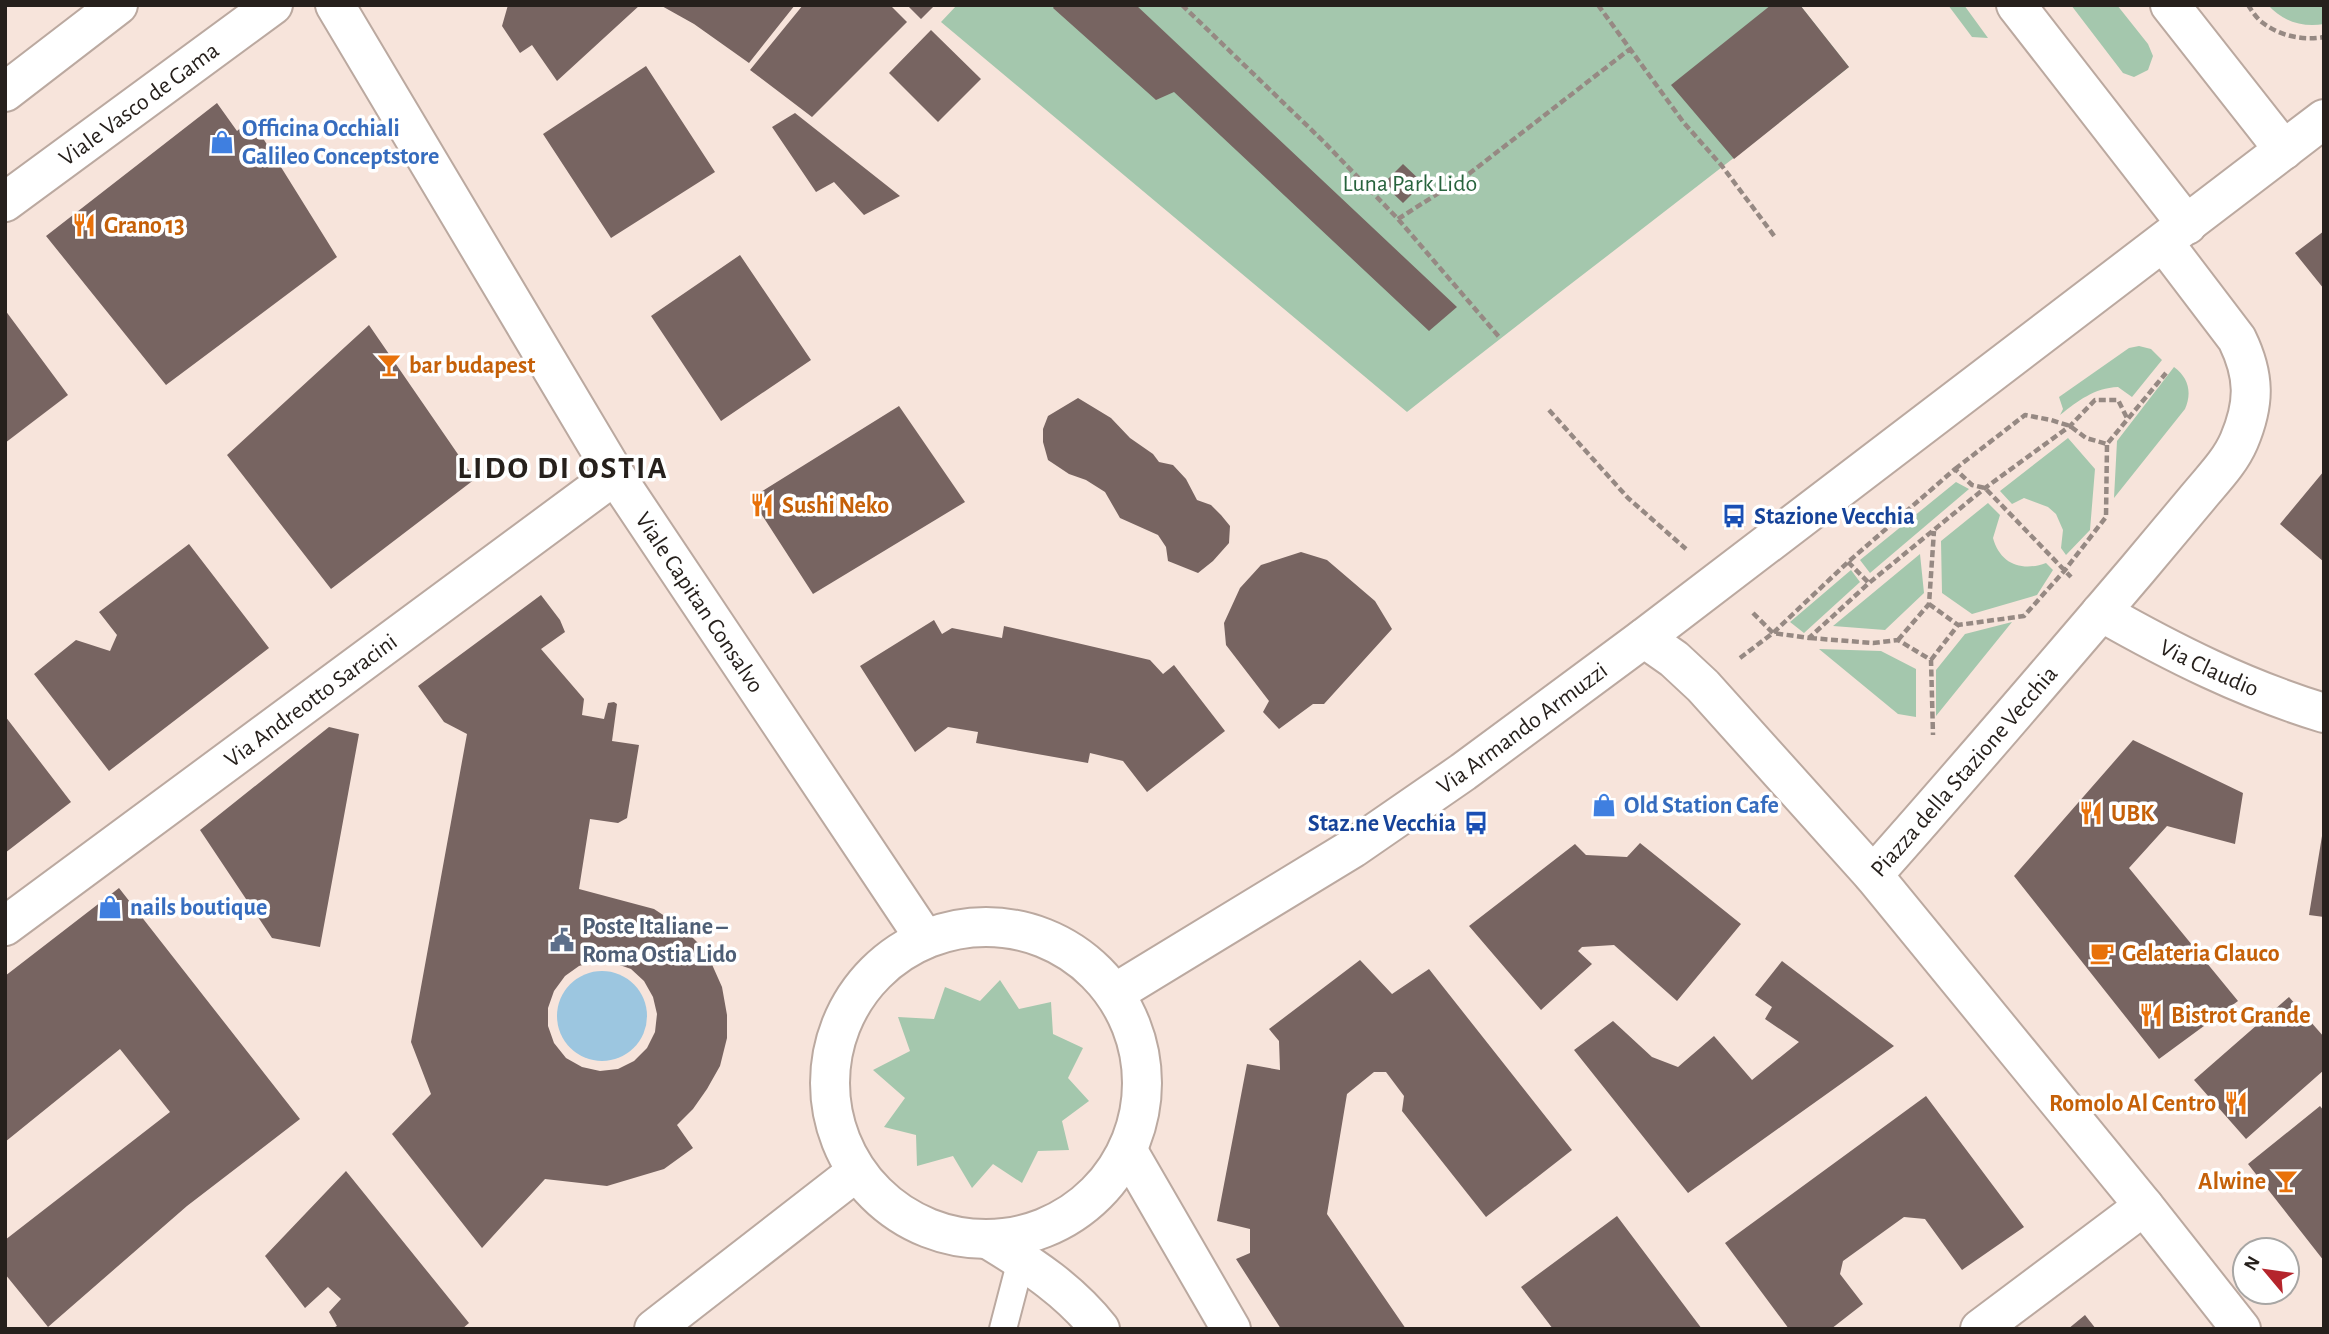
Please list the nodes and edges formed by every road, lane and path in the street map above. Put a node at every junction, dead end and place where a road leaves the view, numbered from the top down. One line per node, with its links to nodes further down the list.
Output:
1 (118, 5): 11 (street)
2 (273, 5): 14 (street, Viale Vasco de Gama)
3 (335, 5): 24 (street, Viale Capitan Consalvo)
4 (1182, 5): 15 (path)
5 (1598, 5): 10 (path)
6 (2016, 5): 16 (street, Piazza della Stazione Vecchia)
7 (2171, 5): 13 (street)
8 (2248, 5): 9 (path)
9 (2324, 37)
10 (1630, 49): 15 (path); 17 (path)
11 (5, 92)
12 (2324, 119): 13 (street)
13 (2284, 150): 16 (street)
14 (5, 202)
15 (1398, 219): 18 (path)
16 (2176, 234): 31 (street, Piazza della Stazione Vecchia); 34 (street)
17 (1775, 237)
18 (1500, 338)
19 (2166, 373): 20 (path)
20 (2127, 418): 21 (path); 22 (path)
21 (2070, 426): 22 (path); 23 (path); 25 (path)
22 (2107, 444): 28 (path)
23 (1955, 470): 25 (path); 27 (path)
24 (615, 475): 41 (street, Via Andreotto Saracini); 42 (street, Viale Capitan Consalvo)
25 (1985, 488): 28 (path)
26 (1934, 531): 30 (path)
27 (1849, 562): 29 (path); 33 (path)
28 (2065, 570): 31 (path); 32 (path)
29 (1869, 583)
30 (1929, 604): 32 (path); 36 (path)
31 (2101, 612): 38 (street, Via Claudio); 39 (street, Piazza della Stazione Vecchia)
32 (1958, 625): 37 (path)
33 (1773, 633)
34 (1644, 638): 40 (street, Piazza della Stazione Vecchia); 43 (street, Via Armando Armuzzi)
35 (1809, 638): 36 (path)
36 (1898, 640): 37 (path)
37 (1931, 660): 39 (path)
38 (2324, 713)
39 (1958, 780): 40 (street, Piazza della Stazione Vecchia)
40 (1873, 875): 46 (street)
41 (5, 926)
42 (925, 939): 43 (street); 45 (street)
43 (1115, 993): 44 (street)
44 (1128, 1151): 47 (street); 51 (street)
45 (856, 1172): 47 (street); 48 (street)
46 (2144, 1206): 52 (street); 53 (street)
47 (1006, 1250): 49 (lane); 50 (street)
48 (654, 1329)
49 (1003, 1329)
50 (1100, 1329)
51 (1231, 1329)
52 (1980, 1329)
53 (2241, 1329)

